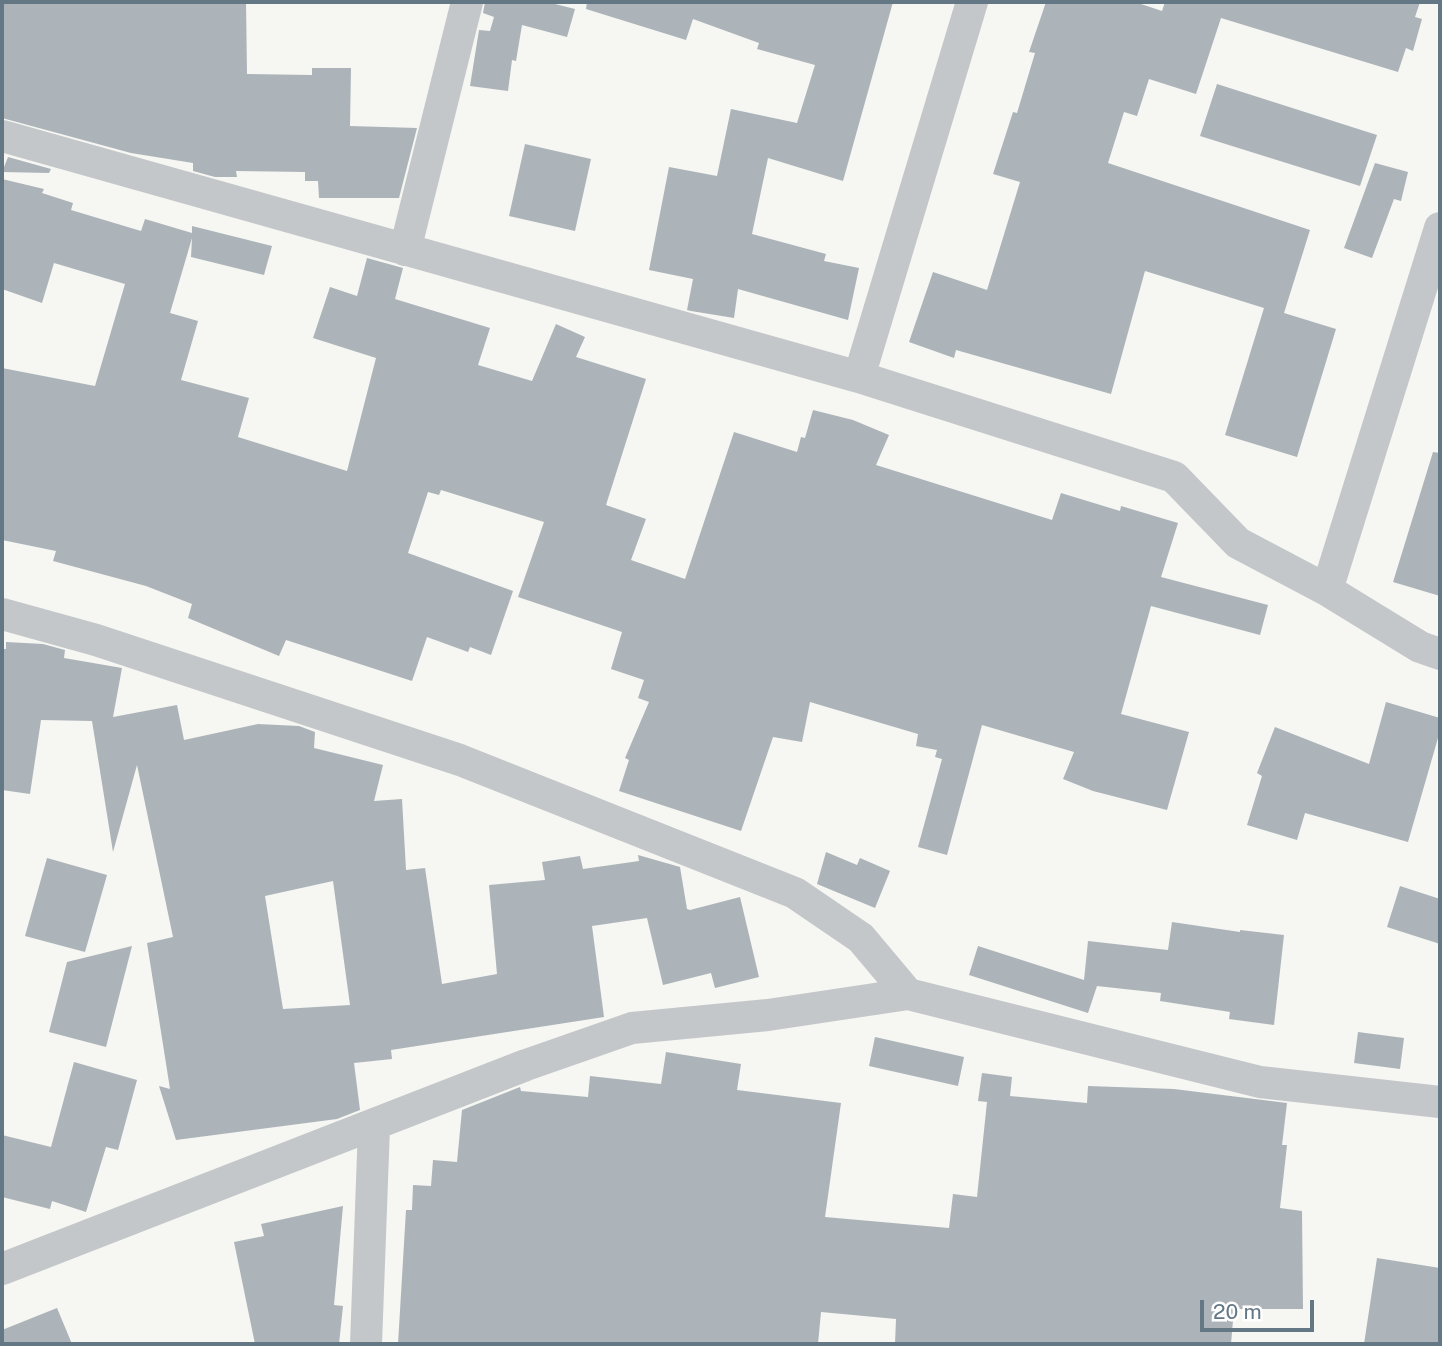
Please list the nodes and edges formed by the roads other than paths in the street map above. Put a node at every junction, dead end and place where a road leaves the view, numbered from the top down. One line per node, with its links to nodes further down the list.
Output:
1 (467, 2): 5 (street)
2 (972, 2): 6 (street)
3 (2, 136): 5 (street)
4 (1440, 228): 7 (street)
5 (405, 250): 6 (street)
6 (859, 377): 7 (street)
7 (1327, 590): 9 (street)
8 (2, 614): 10 (street)
9 (1440, 654)
10 (908, 994): 11 (street); 12 (street)
11 (1440, 1102)
12 (374, 1127): 13 (street); 14 (street)
13 (2, 1269)
14 (366, 1344)

